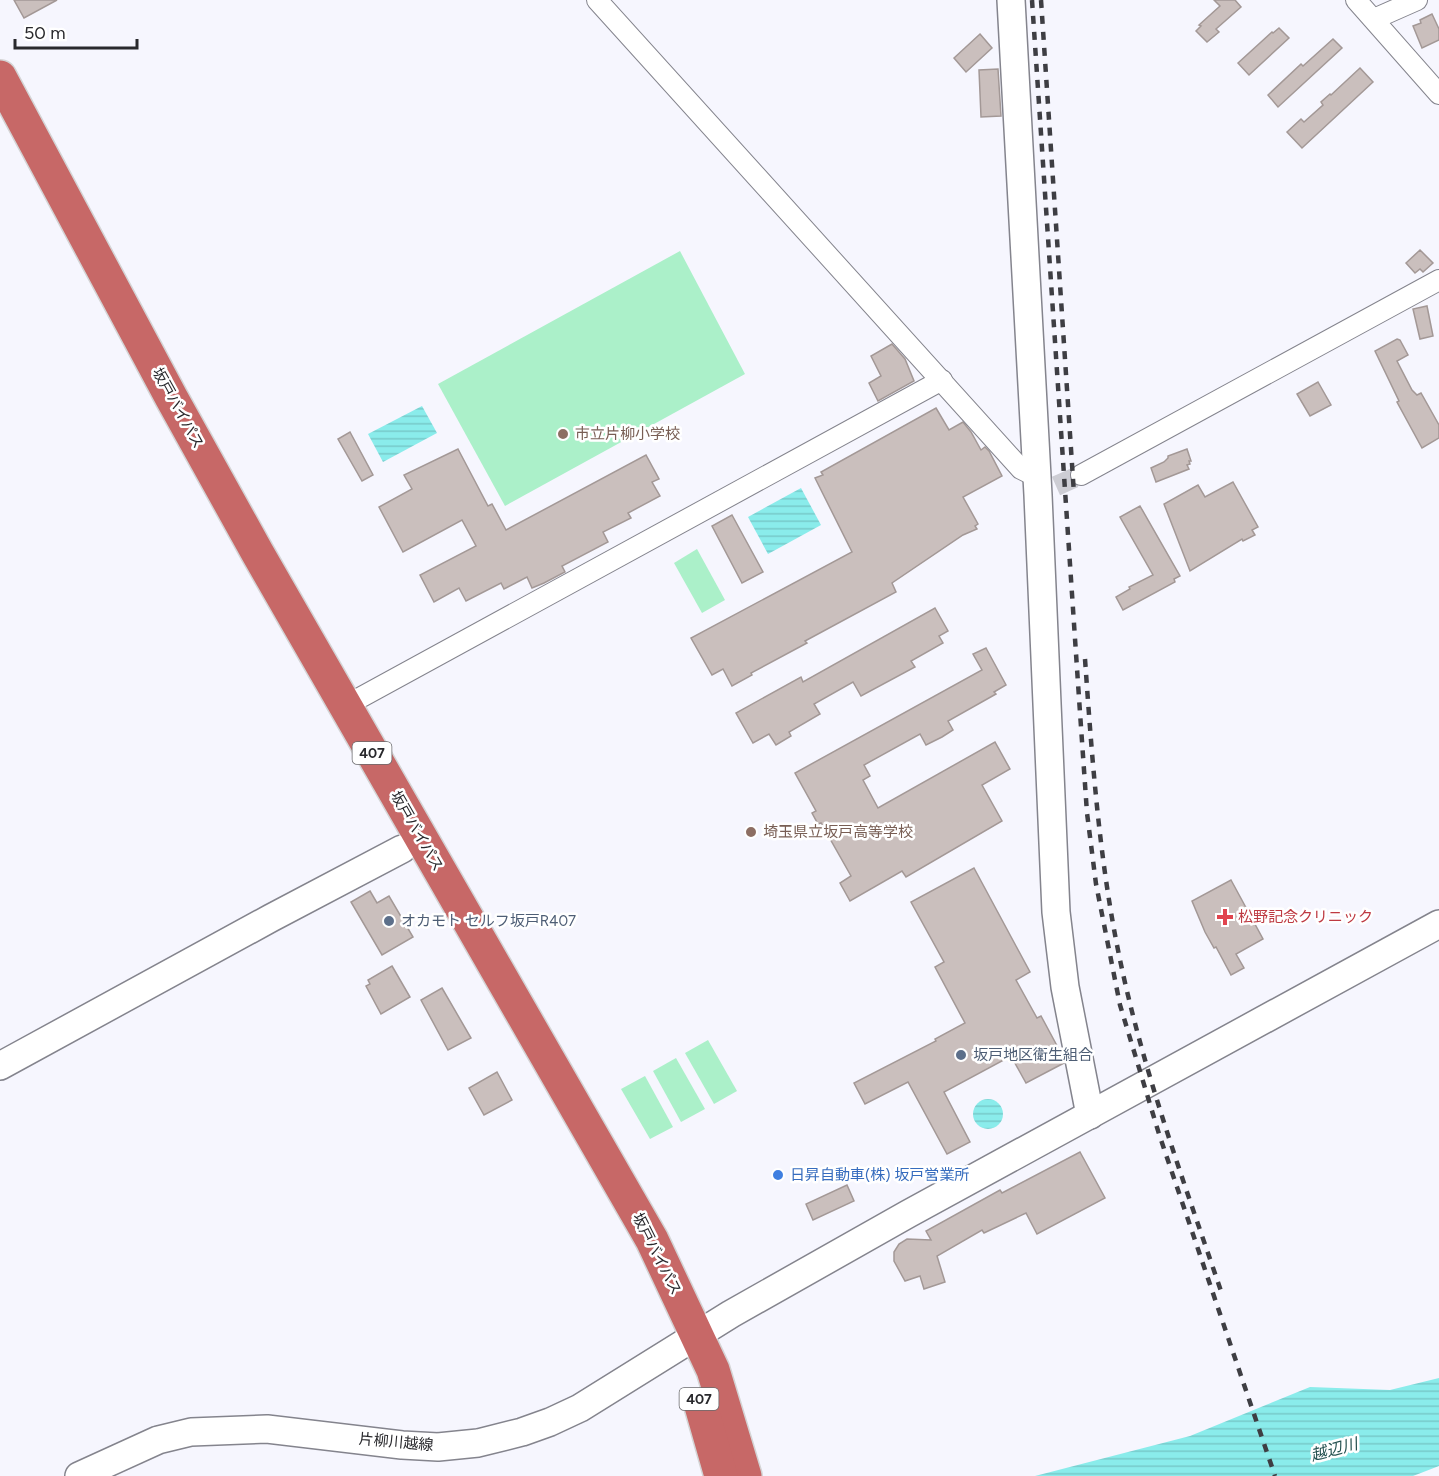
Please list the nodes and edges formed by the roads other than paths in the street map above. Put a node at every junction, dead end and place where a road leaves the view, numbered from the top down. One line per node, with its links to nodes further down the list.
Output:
1 (597, 0): 10 (street)
2 (1011, 0): 12 (street)
3 (1356, 0): 5 (street)
4 (1417, 0): 5 (street)
5 (1374, 19): 7 (street)
6 (0, 77): 13 (highway, 坂戸バイパス / 407)
7 (1439, 94)
8 (0, 123): 14 (highway, 坂戸バイパス / 407)
9 (1439, 280): 11 (street)
10 (942, 380): 12 (street); 13 (street)
11 (1081, 475)
12 (1044, 486): 17 (street)
13 (345, 706): 18 (highway, 坂戸バイパス / 407)
14 (402, 849): 16 (street); 18 (highway, 坂戸バイパス / 407)
15 (1439, 924): 17 (street, 片柳川越線)
16 (0, 1066)
17 (1090, 1115): 18 (street, 片柳川越線)
18 (688, 1342): 19 (highway, 坂戸バイパス / 407); 20 (street, 片柳川越線)
19 (723, 1454): 21 (highway, 407)
20 (79, 1476)
21 (745, 1476)

